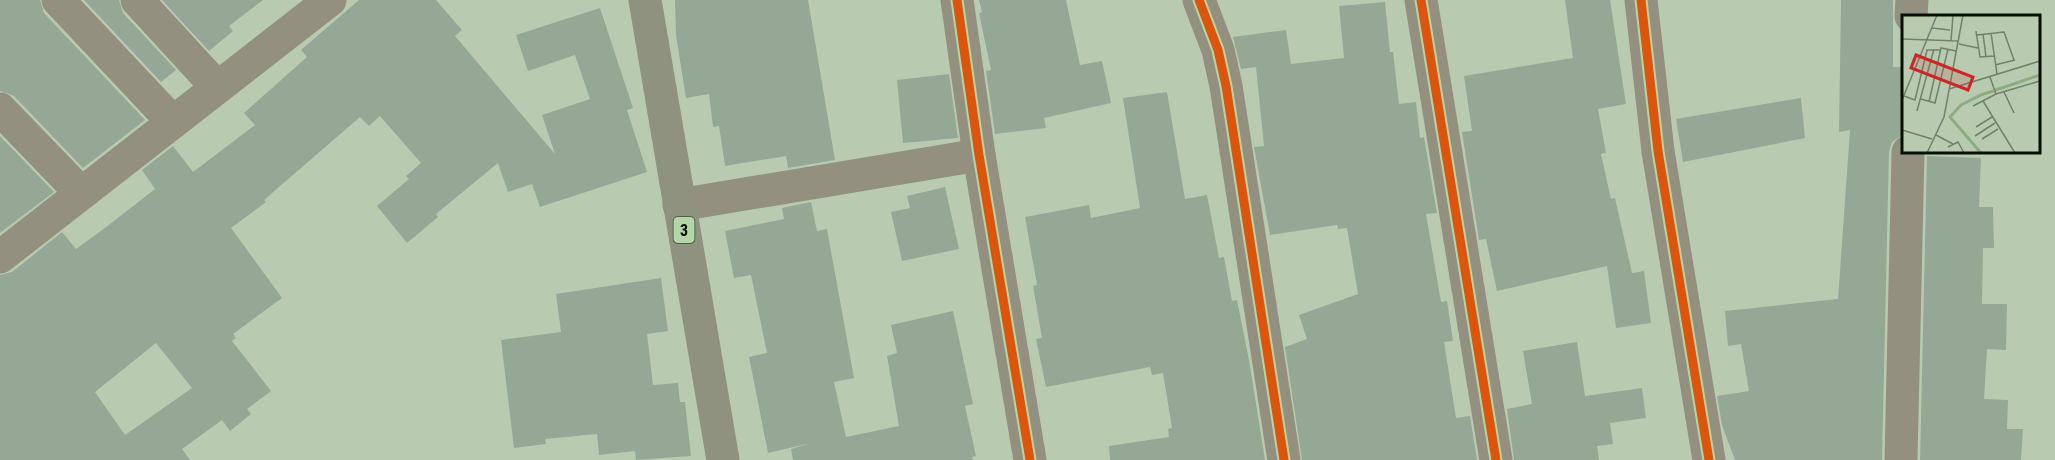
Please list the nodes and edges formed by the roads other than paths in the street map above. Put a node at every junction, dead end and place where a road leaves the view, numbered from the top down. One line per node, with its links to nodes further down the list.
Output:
1 (58, 0): 13 (street)
2 (137, 0): 11 (street)
3 (330, 0): 11 (street)
4 (645, 0): 17 (highway, 3)
5 (957, 0): 15 (street)
6 (1199, 0): 21 (street)
7 (1421, 0): 22 (street)
8 (1641, 0): 23 (street)
9 (1912, 0): 10 (street)
10 (1911, 15)
11 (216, 86): 13 (street)
12 (0, 109): 16 (street)
13 (172, 121): 16 (street)
14 (1908, 153): 24 (street)
15 (979, 155): 17 (street); 20 (street)
16 (81, 193): 18 (street)
17 (679, 205): 19 (highway, 3)
18 (0, 257)
19 (723, 460)
20 (1030, 460)
21 (1284, 460)
22 (1496, 460)
23 (1709, 460)
24 (1901, 460)

